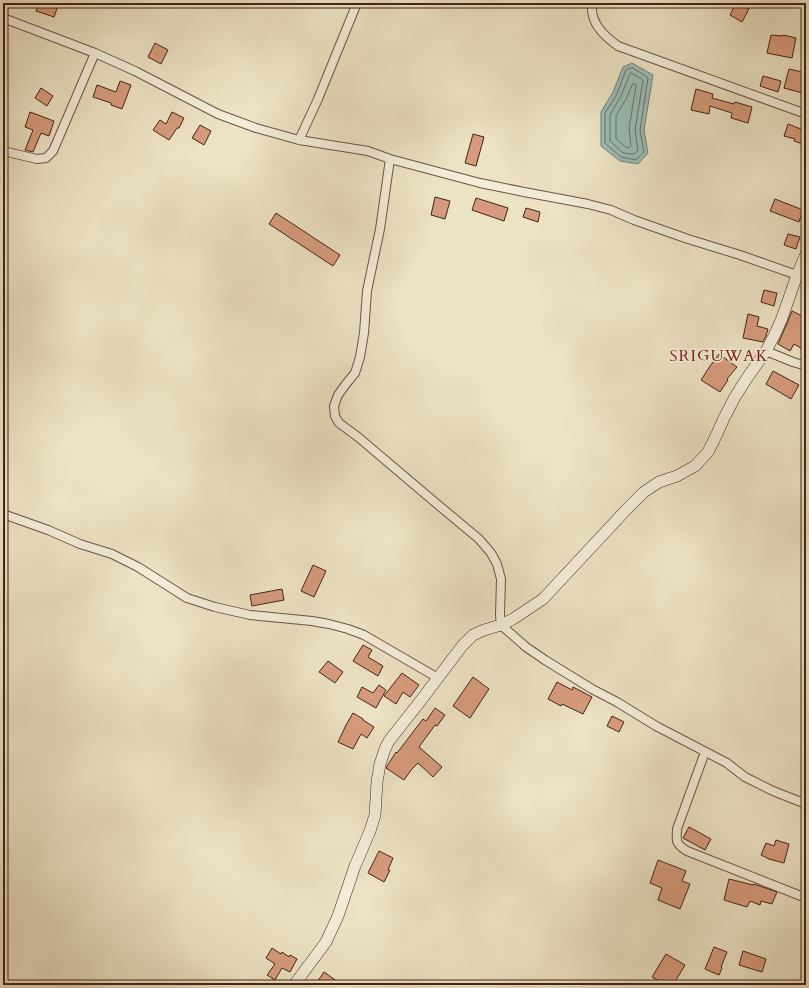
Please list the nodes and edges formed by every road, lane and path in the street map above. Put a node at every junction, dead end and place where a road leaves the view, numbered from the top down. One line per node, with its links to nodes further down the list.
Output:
1 (6, 3): 4 (street)
2 (357, 3): 8 (street)
3 (592, 3): 7 (street)
4 (3, 9)
5 (3, 18): 6 (street)
6 (95, 53): 8 (street); 9 (street)
7 (806, 114)
8 (299, 140): 10 (street)
9 (3, 151)
10 (390, 159): 12 (street); 16 (street)
11 (806, 254): 12 (street)
12 (797, 276): 13 (street)
13 (766, 351): 14 (street); 16 (street)
14 (806, 366)
15 (3, 514): 17 (street)
16 (501, 625): 17 (street); 18 (street)
17 (438, 678): 21 (street)
18 (705, 752): 19 (street); 20 (street)
19 (806, 804)
20 (806, 898)
21 (294, 985)

